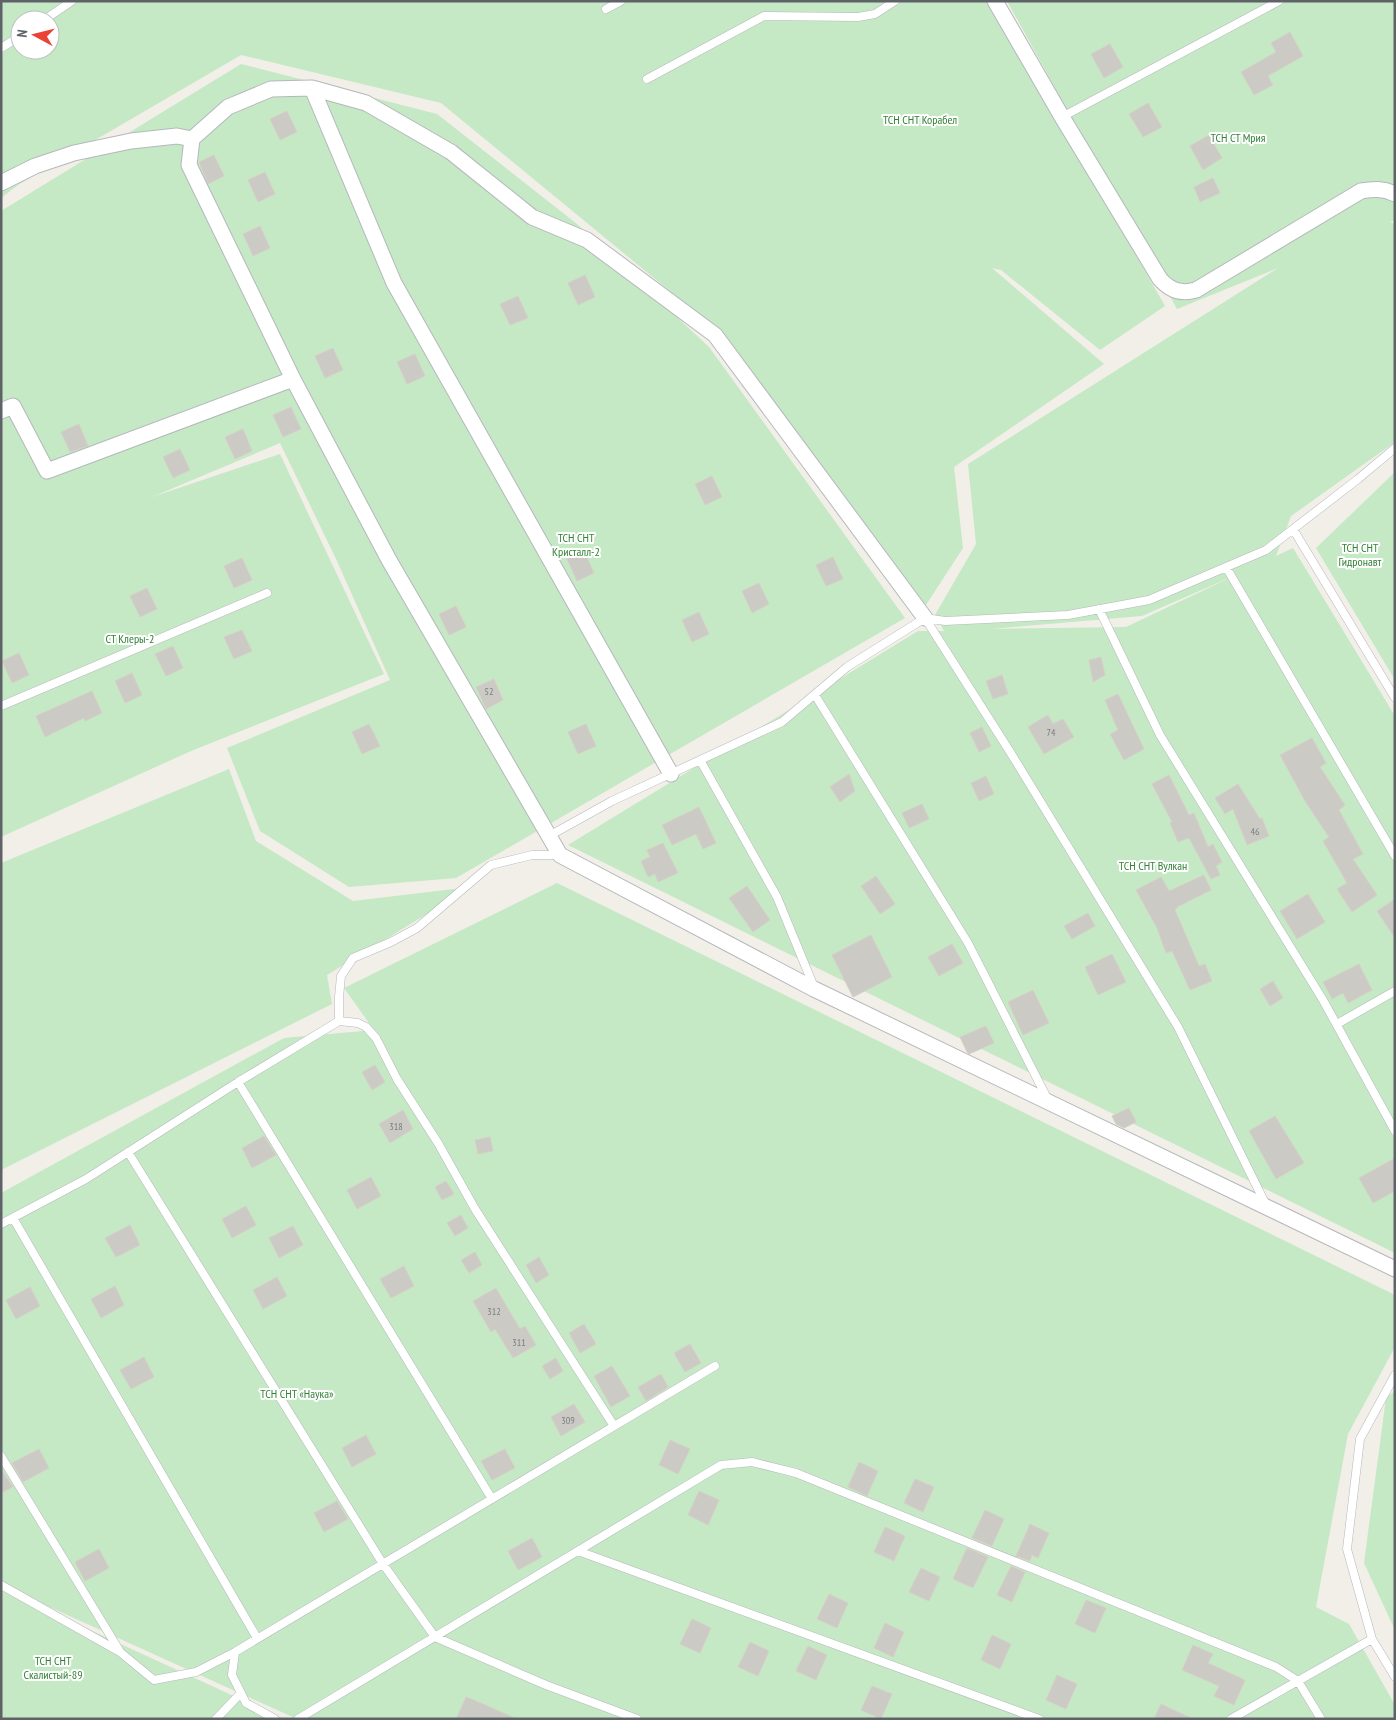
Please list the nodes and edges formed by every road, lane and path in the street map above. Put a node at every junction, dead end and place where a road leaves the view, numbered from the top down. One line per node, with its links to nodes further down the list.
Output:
1 (72, 1): 7 (lane)
2 (621, 1): 6 (lane)
3 (895, 1): 8 (lane)
4 (995, 1): 10 (street)
5 (1279, 1): 10 (lane)
6 (606, 9)
7 (59, 10)
8 (647, 79)
9 (312, 88): 11 (street); 21 (street); 26 (street)
10 (1062, 117): 13 (street)
11 (192, 139): 12 (street); 14 (street)
12 (1, 183)
13 (1395, 194)
14 (293, 379): 15 (street); 27 (street)
15 (1, 411)
16 (1395, 448): 17 (lane)
17 (1293, 529): 18 (lane); 23 (lane)
18 (1226, 567): 20 (lane); 29 (lane)
19 (267, 593): 24 (lane)
20 (1099, 610): 21 (lane); 33 (lane)
21 (925, 618): 22 (lane); 38 (lane)
22 (815, 694): 25 (lane); 35 (lane)
23 (1395, 698)
24 (1, 706)
25 (700, 760): 26 (lane); 30 (lane)
26 (671, 774): 27 (lane)
27 (549, 836): 28 (street)
28 (560, 855): 30 (street); 32 (lane)
29 (1395, 856)
30 (814, 989): 35 (street)
31 (1395, 991): 33 (lane)
32 (339, 1021): 34 (lane); 44 (lane)
33 (1337, 1024): 36 (lane)
34 (238, 1082): 37 (lane); 46 (lane)
35 (1049, 1102): 38 (street)
36 (1395, 1130)
37 (128, 1152): 39 (lane); 48 (lane)
38 (1266, 1207): 41 (street)
39 (14, 1218): 40 (lane); 51 (lane)
40 (1, 1224)
41 (1395, 1269)
42 (715, 1366): 44 (lane)
43 (1395, 1375): 52 (lane)
44 (614, 1426): 46 (lane)
45 (1, 1456): 53 (lane)
46 (492, 1499): 48 (lane)
47 (578, 1551): 50 (lane); 56 (lane); 62 (lane)
48 (383, 1564): 50 (lane); 51 (lane)
49 (1, 1585): 53 (lane)
50 (435, 1637): 60 (lane); 61 (lane)
51 (257, 1638): 54 (lane)
52 (1372, 1638): 55 (lane); 56 (lane)
53 (120, 1652): 54 (lane)
54 (235, 1652): 57 (lane)
55 (1395, 1678)
56 (1298, 1681): 63 (lane); 64 (lane)
57 (241, 1692): 58 (lane); 59 (lane)
58 (216, 1719)
59 (275, 1719)
60 (298, 1719)
61 (636, 1719)
62 (1039, 1719)
63 (1231, 1719)
64 (1321, 1719)

